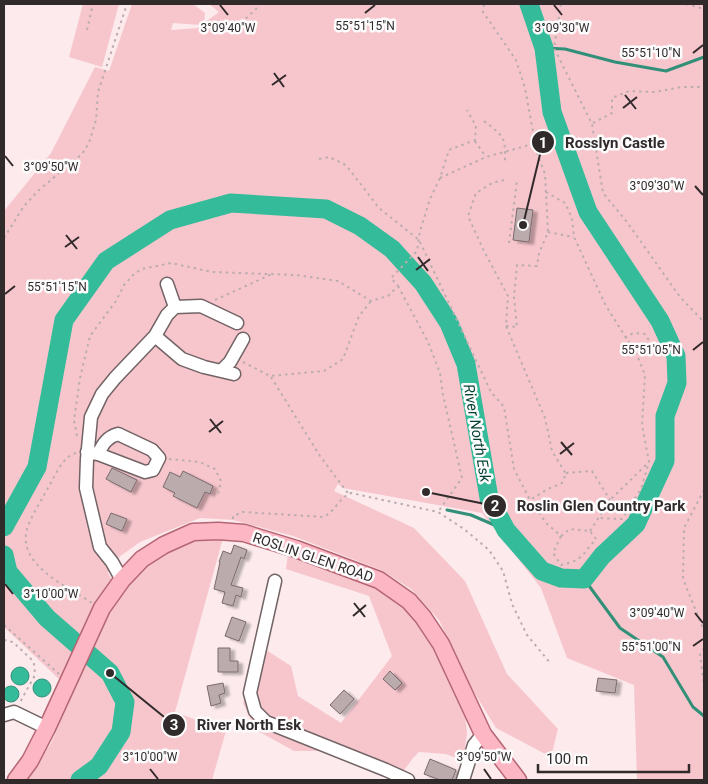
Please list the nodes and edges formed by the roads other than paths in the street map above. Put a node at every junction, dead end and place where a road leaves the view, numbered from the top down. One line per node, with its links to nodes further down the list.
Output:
1 (167, 284): 2 (street)
2 (174, 307): 3 (street); 4 (street)
3 (237, 323)
4 (155, 336): 5 (street); 6 (street)
5 (243, 339)
6 (91, 452): 6 (street); 7 (street)
7 (122, 580): 10 (main road, ROSLIN GLEN ROAD); 11 (main road, ROSLIN GLEN ROAD)
8 (276, 581): 13 (street)
9 (9, 714): 10 (street)
10 (47, 728): 12 (main road, ROSLIN GLEN ROAD)
11 (483, 734): 14 (street); 15 (main road, ROSLIN GLEN ROAD)
12 (16, 780)
13 (408, 780)
14 (463, 780)
15 (518, 780)

